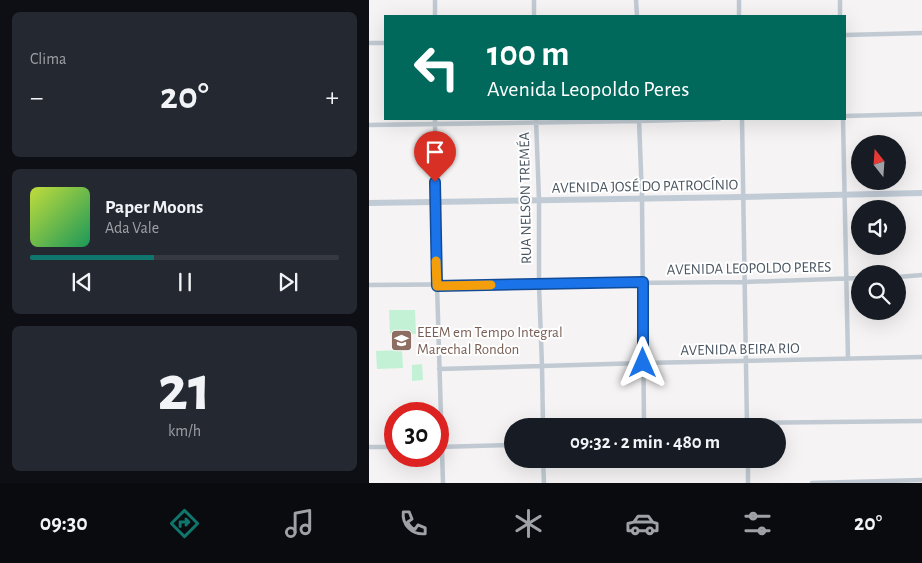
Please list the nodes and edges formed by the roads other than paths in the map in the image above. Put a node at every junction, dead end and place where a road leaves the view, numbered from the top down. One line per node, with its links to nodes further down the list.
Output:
1 (435, 0): 6 (street)
2 (534, 0): 7 (street)
3 (636, 0): 8 (street)
4 (739, 0): 9 (street)
5 (840, 0): 10 (street)
6 (435, 15)
7 (535, 15)
8 (637, 15)
9 (739, 15)
10 (840, 15)
11 (922, 33): 12 (street)
12 (846, 34)
13 (384, 42): 14 (street)
14 (369, 43)
15 (922, 114): 16 (street)
16 (846, 116)
17 (639, 120): 20 (street); 26 (street)
18 (742, 120): 25 (street)
19 (843, 120): 24 (street)
20 (536, 121): 21 (street); 27 (street, RUA NELSON TREMÉA)
21 (435, 122): 22 (street); 28 (street)
22 (369, 126)
23 (922, 192): 24 (street, AVENIDA JOSÉ DO PATROCÍNIO)
24 (844, 195): 25 (street, AVENIDA JOSÉ DO PATROCÍNIO); 32 (street)
25 (743, 197): 26 (street, AVENIDA JOSÉ DO PATROCÍNIO); 35 (street)
26 (642, 198): 27 (street, AVENIDA JOSÉ DO PATROCÍNIO); 34 (street)
27 (539, 200): 28 (street, AVENIDA JOSÉ DO PATROCÍNIO); 36 (street, RUA NELSON TREMÉA)
28 (435, 201): 29 (street, AVENIDA JOSÉ DO PATROCÍNIO); 38 (street)
29 (369, 203)
30 (922, 275): 31 (street)
31 (906, 276)
32 (846, 279): 33 (street, AVENIDA LEOPOLDO PERES); 35 (street, AVENIDA LEOPOLDO PERES); 40 (street)
33 (851, 279)
34 (643, 282): 35 (street, AVENIDA LEOPOLDO PERES); 36 (street, AVENIDA LEOPOLDO PERES); 42 (street)
35 (745, 282): 41 (street)
36 (539, 284): 38 (street, AVENIDA LEOPOLDO PERES); 43 (street, RUA NELSON TREMÉA)
37 (369, 285): 38 (street, AVENIDA LEOPOLDO PERES)
38 (437, 286): 44 (street)
39 (922, 357): 40 (street, AVENIDA BEIRA RIO)
40 (848, 359): 41 (street, AVENIDA BEIRA RIO)
41 (745, 361): 42 (street, AVENIDA BEIRA RIO); 48 (street)
42 (643, 363): 43 (street, AVENIDA BEIRA RIO); 47 (street)
43 (542, 366): 44 (street, AVENIDA BEIRA RIO); 46 (street, RUA NELSON TREMÉA)
44 (439, 369): 45 (street)
45 (439, 402)
46 (543, 418)
47 (644, 418)
48 (747, 418)
49 (922, 421): 50 (street)
50 (786, 424)
51 (504, 445): 54 (street)
52 (369, 447): 53 (street)
53 (384, 447)
54 (449, 447)
55 (442, 467): 59 (street)
56 (543, 468): 60 (street)
57 (748, 468): 61 (street)
58 (922, 480): 62 (street)
59 (443, 483)
60 (544, 483)
61 (748, 483)
62 (812, 483)

